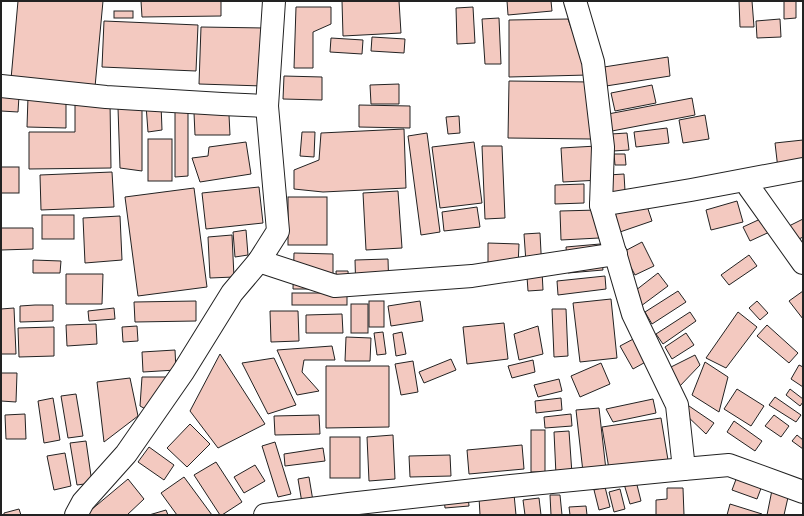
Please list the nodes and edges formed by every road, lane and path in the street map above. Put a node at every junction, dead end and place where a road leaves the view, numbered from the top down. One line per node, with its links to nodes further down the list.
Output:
1 (274, 1): 4 (street)
2 (575, 1): 7 (street)
3 (1, 86): 4 (street)
4 (268, 106): 9 (street)
5 (803, 169): 7 (street)
6 (749, 187): 10 (street)
7 (601, 205): 8 (street)
8 (616, 254): 9 (street); 11 (street)
9 (259, 261): 13 (street)
10 (803, 263)
11 (684, 469): 12 (street); 14 (street)
12 (803, 492)
13 (76, 515)
14 (265, 515)

